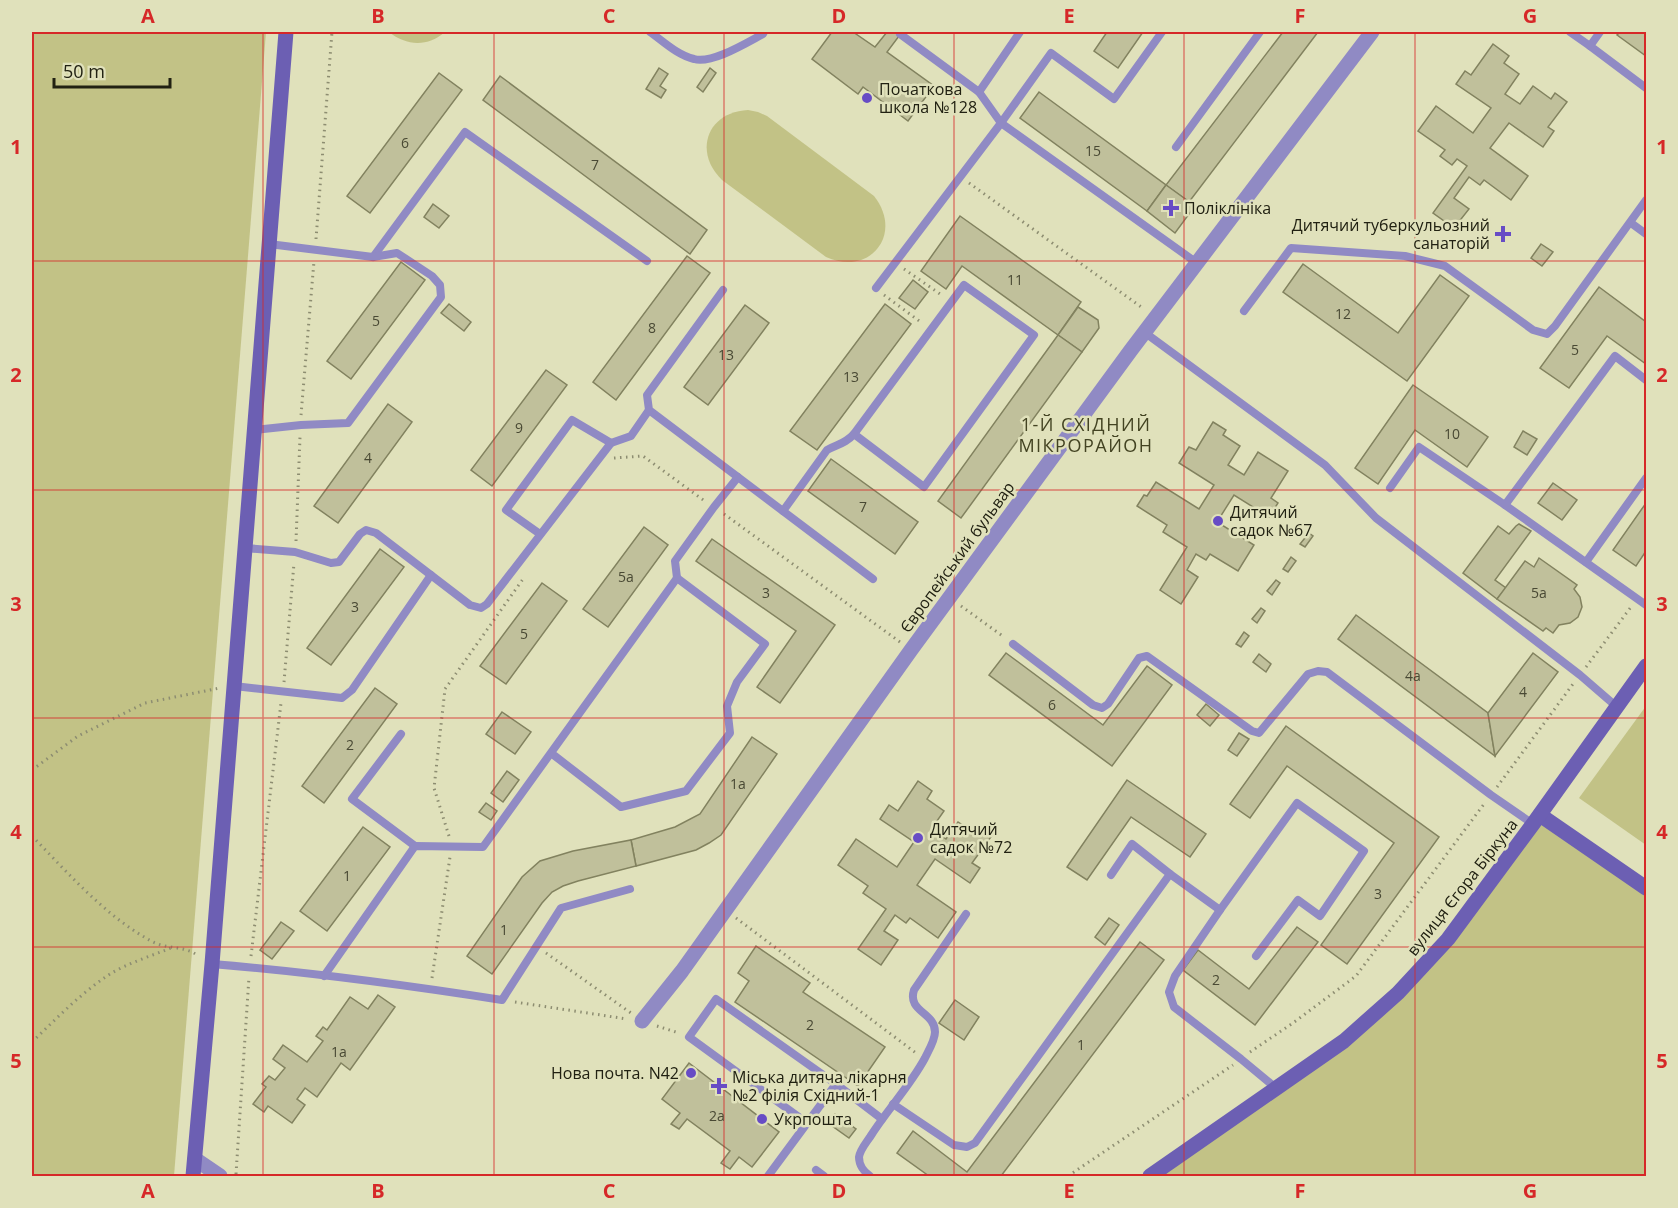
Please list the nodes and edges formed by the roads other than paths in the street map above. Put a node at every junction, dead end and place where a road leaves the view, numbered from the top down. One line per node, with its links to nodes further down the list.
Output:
1 (286, 32): 19 (street)
2 (650, 32): 3 (lane)
3 (764, 32)
4 (1020, 32): 13 (lane)
5 (1162, 32): 14 (lane)
6 (1260, 32): 15 (lane)
7 (1372, 32): 22 (street, Європейський бульвар)
8 (1570, 32): 11 (lane)
9 (1600, 32): 11 (lane)
10 (900, 34): 13 (lane)
11 (1590, 45): 12 (lane)
12 (1647, 88)
13 (979, 92): 14 (lane)
14 (1001, 123): 22 (lane); 23 (lane)
15 (1176, 147)
16 (1647, 200): 17 (lane)
17 (1631, 222): 18 (lane); 25 (lane)
18 (1647, 234)
19 (269, 244): 20 (lane); 29 (street)
20 (373, 257): 21 (lane); 29 (lane)
21 (647, 261)
22 (1197, 263): 26 (street, Європейський бульвар)
23 (876, 288)
24 (723, 290): 28 (lane)
25 (1244, 311)
26 (1144, 332): 47 (lane); 61 (street, Європейський бульвар)
27 (1647, 380): 35 (lane)
28 (649, 410): 31 (lane); 32 (lane)
29 (254, 430): 38 (street)
30 (854, 434): 30 (lane); 36 (lane)
31 (611, 443): 37 (lane); 37 (lane)
32 (738, 477): 36 (lane); 41 (lane)
33 (1647, 478): 39 (lane)
34 (1390, 488): 35 (lane)
35 (1505, 505): 39 (lane)
36 (783, 511): 42 (lane)
37 (540, 534): 40 (lane)
38 (245, 548): 40 (lane); 46 (street)
39 (1586, 562): 43 (lane)
40 (431, 575): 46 (lane)
41 (677, 578): 49 (lane); 49 (lane)
42 (873, 579)
43 (1647, 605)
44 (1013, 644): 50 (lane)
45 (1647, 666): 47 (street, вулиця Єгора Біркуна)
46 (234, 686): 59 (street)
47 (1617, 707): 50 (street, вулиця Єгора Біркуна)
48 (401, 734): 51 (lane)
49 (551, 753): 51 (lane)
50 (1536, 820): 54 (street); 63 (street, вулиця Єгора Біркуна)
51 (415, 846): 60 (lane)
52 (1170, 874): 53 (lane); 56 (lane); 64 (lane)
53 (1111, 875)
54 (1647, 888)
55 (630, 890): 60 (lane)
56 (1220, 910): 58 (lane); 63 (lane)
57 (966, 914): 64 (lane)
58 (1256, 956)
59 (212, 964): 60 (lane); 67 (street)
60 (324, 976)
61 (642, 1021)
62 (836, 1084): 65 (lane); 66 (lane); 66 (lane)
63 (1276, 1088): 74 (street, вулиця Єгора Біркуна)
64 (893, 1104): 65 (lane)
65 (882, 1119): 73 (lane)
66 (807, 1124): 71 (lane)
67 (195, 1159): 69 (street); 70 (street)
68 (816, 1170): 72 (lane)
69 (193, 1176)
70 (219, 1176)
71 (768, 1176)
72 (824, 1176)
73 (870, 1176)
74 (1150, 1176)

